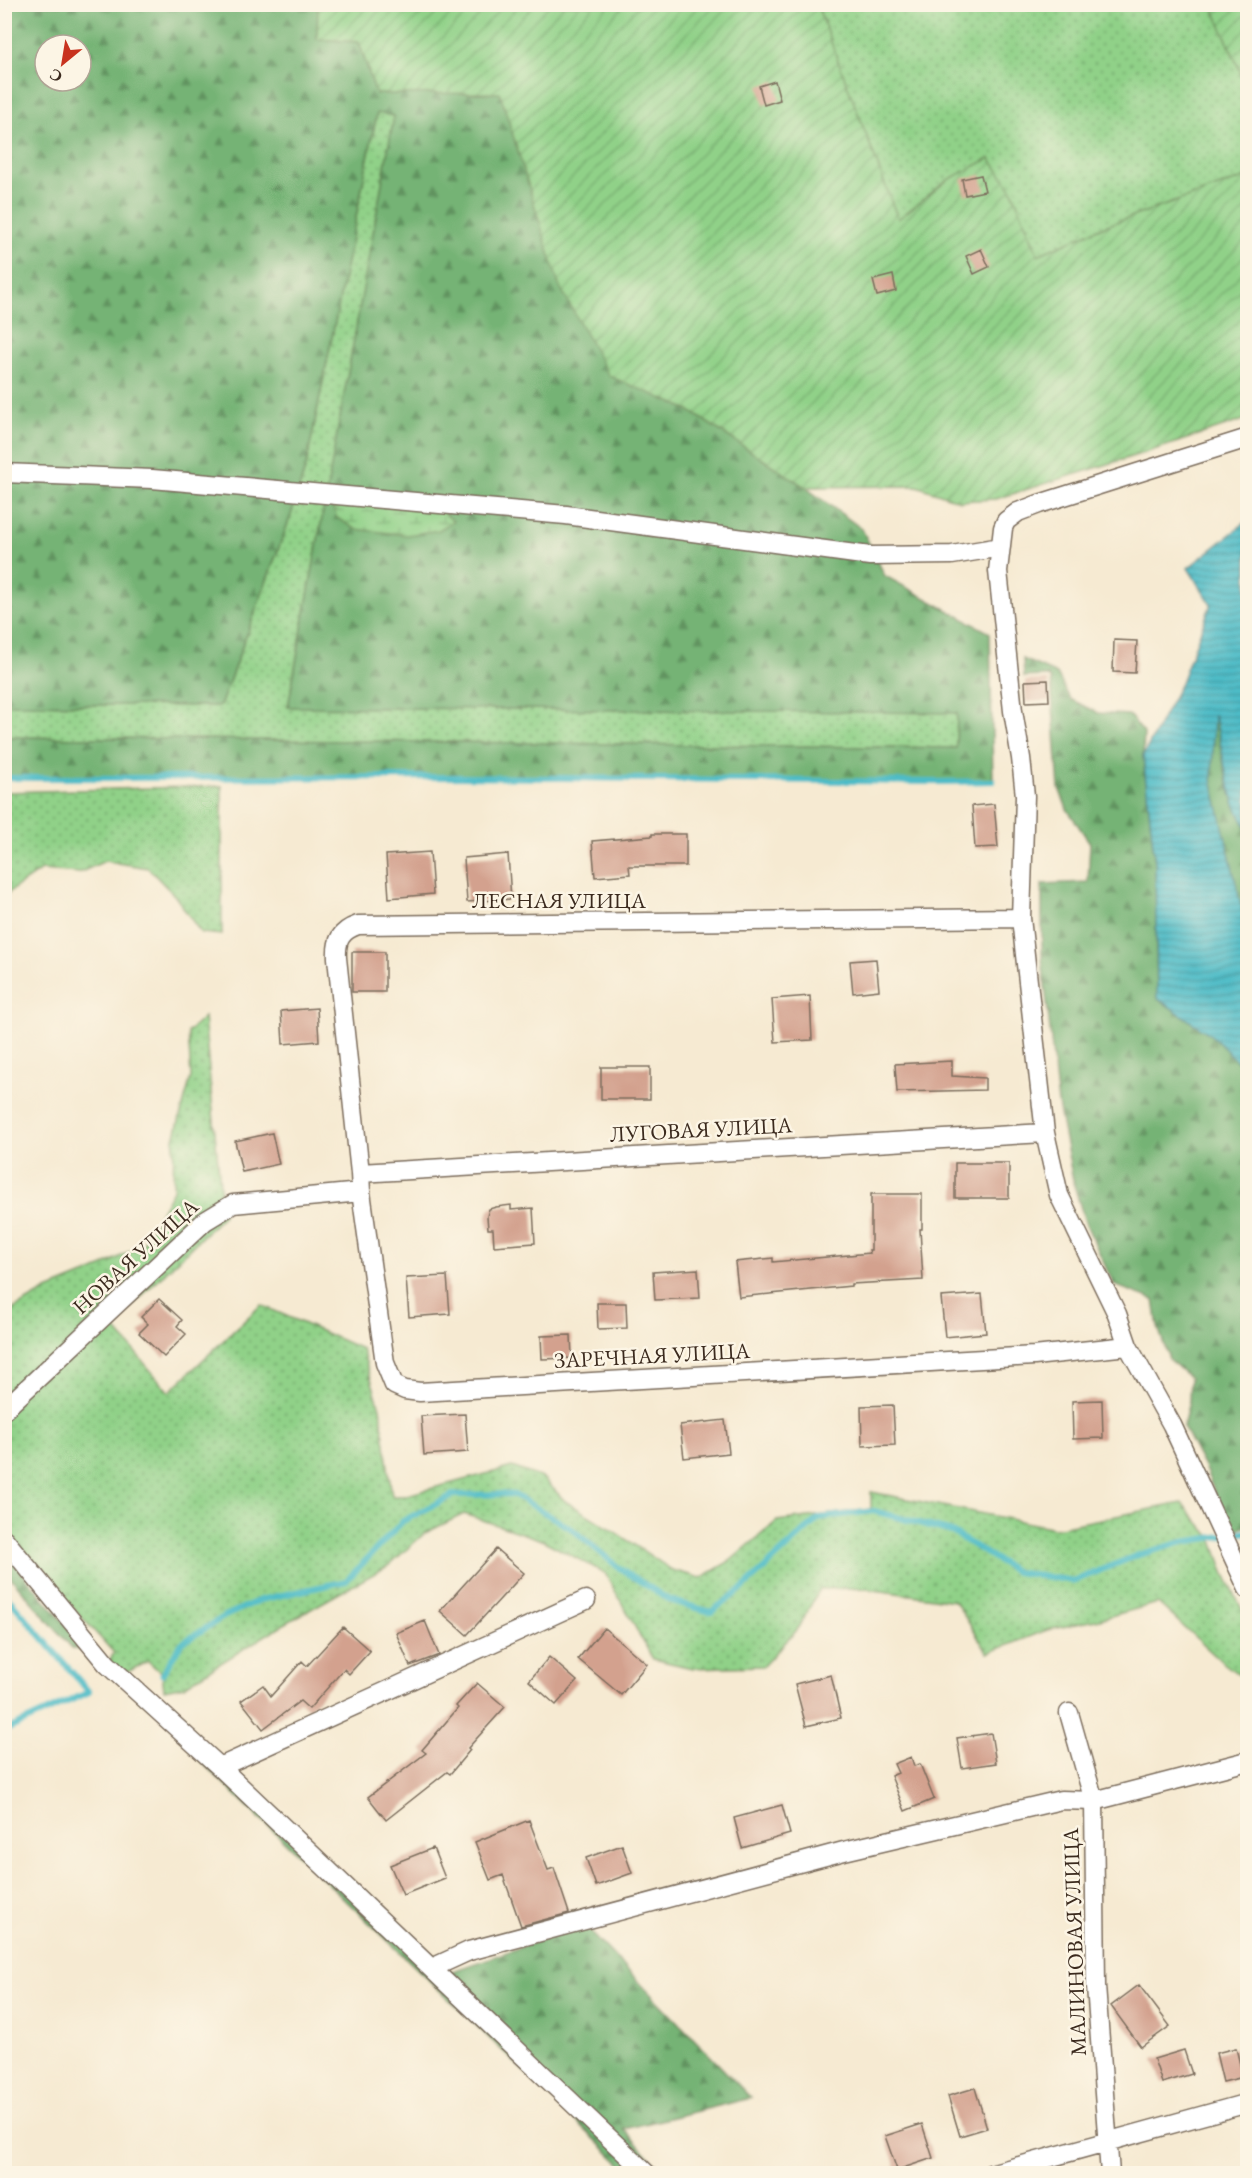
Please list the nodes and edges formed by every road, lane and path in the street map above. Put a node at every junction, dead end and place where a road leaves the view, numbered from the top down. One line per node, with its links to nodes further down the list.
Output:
1 (1248, 438): 3 (street)
2 (4, 473): 3 (street)
3 (1001, 547): 4 (street)
4 (1021, 918): 5 (street); 6 (street, ЛЕСНАЯ УЛИЦА)
5 (1046, 1133): 6 (street, ЛУГОВАЯ УЛИЦА); 8 (street)
6 (360, 1173): 7 (street, ЗАРЕЧНАЯ УЛИЦА)
7 (361, 1192): 8 (street, ЗАРЕЧНАЯ УЛИЦА); 9 (street, НОВАЯ УЛИЦА)
8 (1128, 1346): 11 (street)
9 (4, 1410)
10 (4, 1539): 15 (street)
11 (1248, 1589)
12 (586, 1600): 15 (street)
13 (1069, 1713): 16 (street, МАЛИНОВАЯ УЛИЦА)
14 (1248, 1761): 16 (street)
15 (220, 1767): 17 (street)
16 (1094, 1801): 17 (street); 19 (street, МАЛИНОВАЯ УЛИЦА)
17 (432, 1968): 20 (street)
18 (1248, 2103): 19 (street)
19 (1108, 2142): 21 (street); 22 (street, МАЛИНОВАЯ УЛИЦА)
20 (647, 2174)
21 (990, 2174)
22 (1110, 2174)

